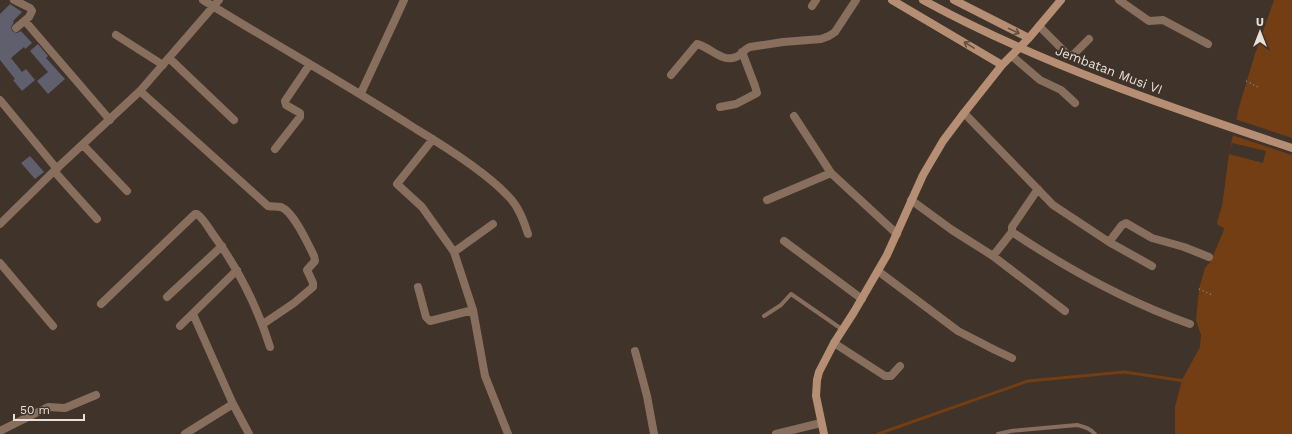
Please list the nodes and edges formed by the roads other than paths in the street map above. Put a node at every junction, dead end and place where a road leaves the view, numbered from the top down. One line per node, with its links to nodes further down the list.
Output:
1 (14, 0): 11 (street)
2 (203, 0): 10 (street)
3 (404, 0): 26 (street)
4 (856, 0): 18 (street)
5 (892, 0): 23 (street, one-way to 5)
6 (923, 0): 36 (street, Jembatan Musi VI, bridge)
7 (954, 0): 15 (street, one-way to 15)
8 (1061, 0): 12 (street)
9 (1119, 0): 17 (street)
10 (216, 3): 20 (street); 21 (street)
11 (25, 21): 13 (street); 32 (street)
12 (1040, 26): 15 (street); 16 (street)
13 (16, 28)
14 (116, 35): 22 (street)
15 (1029, 38): 19 (street)
16 (1089, 39)
17 (1208, 44)
18 (742, 52): 24 (street); 29 (street)
19 (1012, 56): 23 (street); 28 (street)
20 (169, 58): 22 (street); 33 (street)
21 (310, 64): 26 (street); 37 (street)
22 (163, 65): 25 (street)
23 (1002, 65): 30 (street)
24 (671, 75)
25 (140, 91): 32 (street); 68 (street)
26 (361, 93): 34 (street)
27 (0, 100): 38 (street)
28 (1075, 103)
29 (720, 107)
30 (964, 113): 40 (street); 43 (street)
31 (794, 116): 39 (street)
32 (110, 120): 35 (street)
33 (234, 120)
34 (432, 139): 48 (street); 53 (street)
35 (83, 145): 38 (street); 41 (street)
36 (1292, 148)
37 (274, 149)
38 (56, 170): 44 (street); 45 (street)
39 (831, 173): 42 (street); 49 (street)
40 (1038, 189): 47 (street); 51 (street)
41 (127, 191)
42 (767, 200)
43 (911, 200): 49 (street); 54 (street)
44 (97, 219)
45 (1, 221)
46 (493, 224): 53 (street)
47 (1012, 232): 54 (street); 69 (street)
48 (528, 234)
49 (897, 234): 59 (street)
50 (784, 241): 62 (street)
51 (1109, 242): 55 (street); 57 (street)
52 (222, 246): 58 (street); 61 (street); 63 (street)
53 (454, 252): 64 (street)
54 (993, 256): 65 (street)
55 (1209, 257)
56 (0, 263): 70 (street)
57 (1152, 266)
58 (237, 270): 66 (street); 68 (street)
59 (878, 271): 62 (street); 76 (street)
60 (418, 287): 64 (street)
61 (167, 296)
62 (862, 299): 72 (street)
63 (101, 304)
64 (473, 310): 84 (street)
65 (1066, 311)
66 (193, 314): 71 (street); 79 (street)
67 (764, 316): 72 (lane)
68 (263, 324): 74 (street)
69 (1190, 324)
70 (53, 326)
71 (180, 326)
72 (844, 328): 73 (street)
73 (834, 343): 77 (street); 80 (street)
74 (270, 347)
75 (635, 351): 85 (street)
76 (1012, 358)
77 (900, 366)
78 (96, 395): 81 (street)
79 (233, 404): 82 (street); 83 (street)
80 (821, 423): 86 (street); 87 (street)
81 (0, 431)
82 (185, 434)
83 (249, 434)
84 (508, 434)
85 (654, 434)
86 (776, 434)
87 (824, 434)
88 (998, 434): 89 (lane)
89 (1095, 434)

